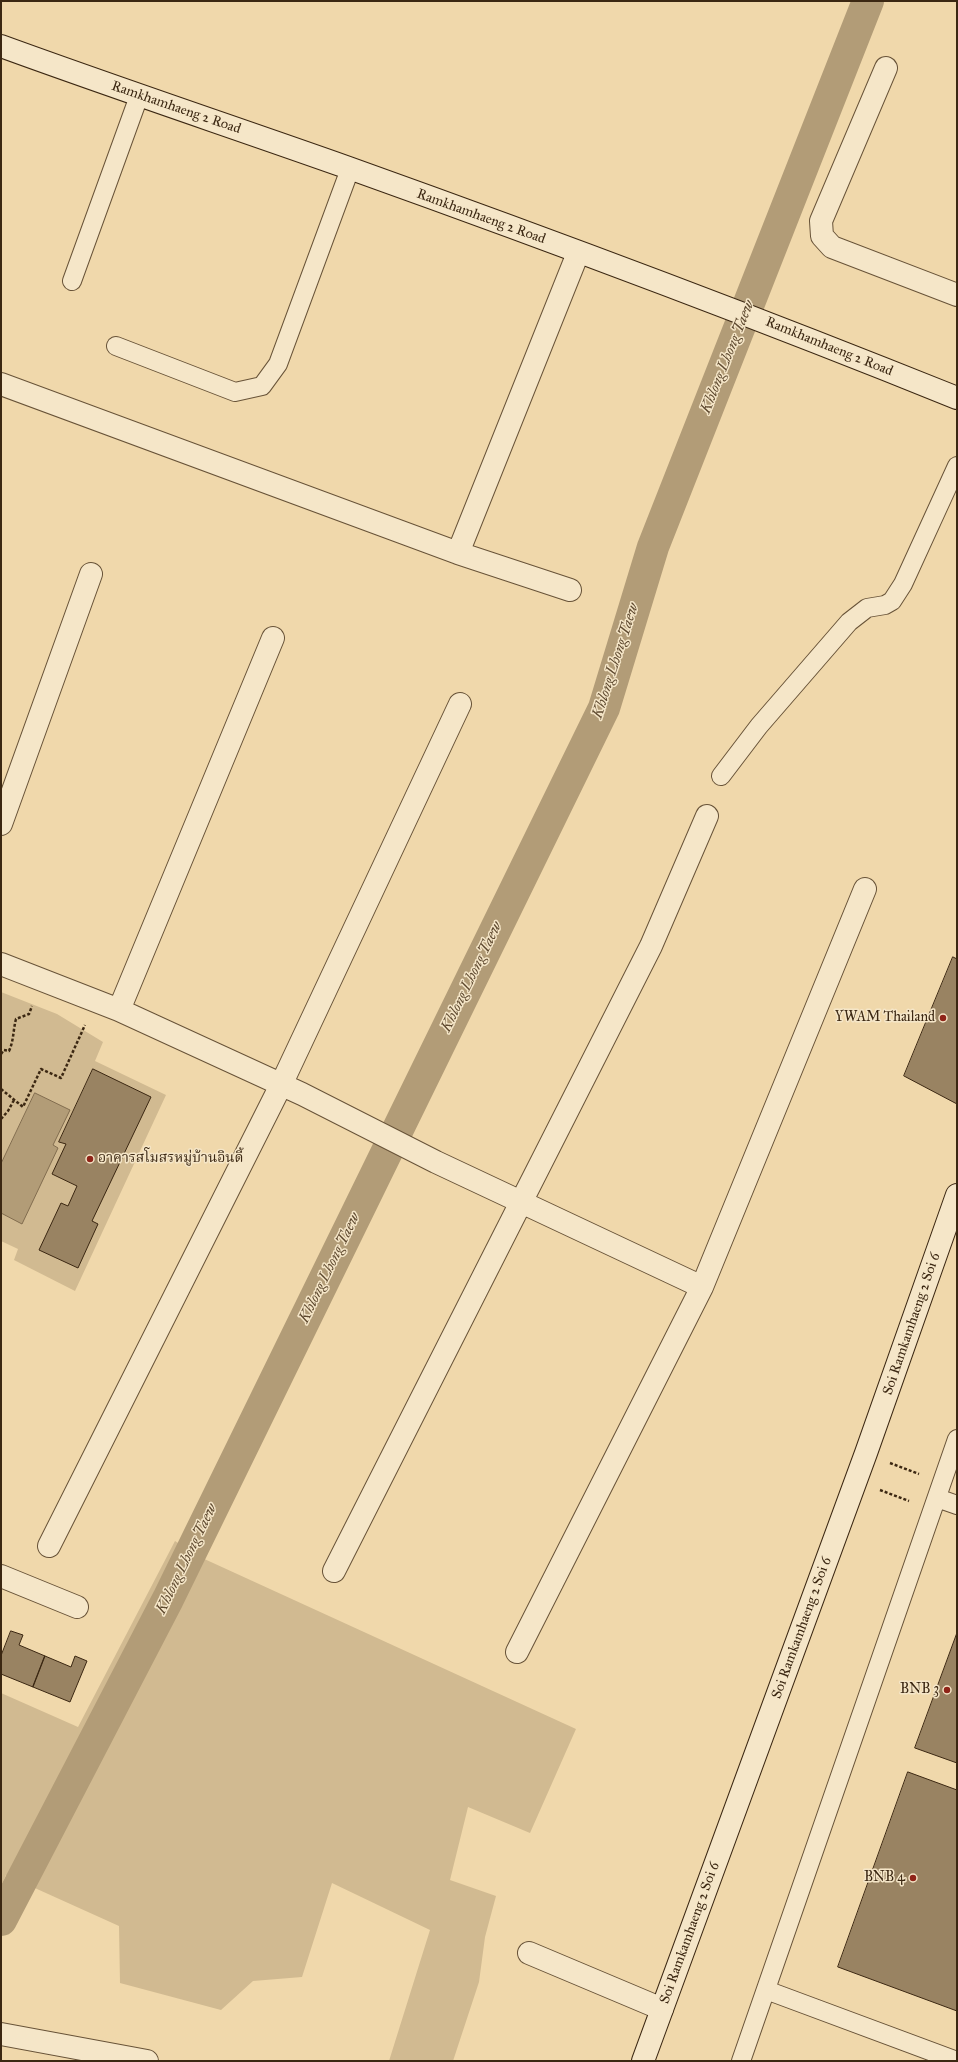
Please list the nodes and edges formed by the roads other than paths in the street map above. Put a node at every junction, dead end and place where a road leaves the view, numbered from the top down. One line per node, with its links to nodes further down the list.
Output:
1 (1, 46): 3 (street, Ramkhamhaeng 2 Road)
2 (886, 68): 7 (street)
3 (139, 96): 4 (street, Ramkhamhaeng 2 Road); 6 (lane)
4 (350, 168): 5 (street, Ramkhamhaeng 2 Road); 8 (lane)
5 (578, 253): 10 (street, Ramkhamhaeng 2 Road); 12 (street)
6 (72, 281)
7 (957, 295)
8 (116, 346)
9 (1, 384): 12 (street)
10 (957, 398)
11 (957, 466): 17 (lane)
12 (458, 553): 14 (street)
13 (91, 574): 19 (street)
14 (570, 590)
15 (273, 638): 22 (street)
16 (460, 704): 23 (street)
17 (721, 776)
18 (707, 816): 25 (street)
19 (1, 824)
20 (865, 889): 26 (street)
21 (1, 964): 22 (street)
22 (119, 1010): 23 (street)
23 (281, 1085): 25 (street); 30 (street)
24 (957, 1195): 37 (street, Soi Ramkamhaeng 2 Soi 6)
25 (520, 1203): 26 (street); 31 (street)
26 (702, 1287): 34 (street)
27 (957, 1439): 28 (lane)
28 (937, 1497): 29 (lane); 36 (lane)
29 (957, 1505)
30 (49, 1546)
31 (334, 1571)
32 (1, 1576): 33 (street)
33 (77, 1606)
34 (517, 1652)
35 (530, 1954): 37 (street)
36 (766, 1990): 41 (lane); 42 (lane)
37 (662, 2009): 40 (street, Soi Ramkamhaeng 2 Soi 6)
38 (1, 2034): 39 (street)
39 (147, 2061)
40 (643, 2061)
41 (742, 2061)
42 (957, 2061)

